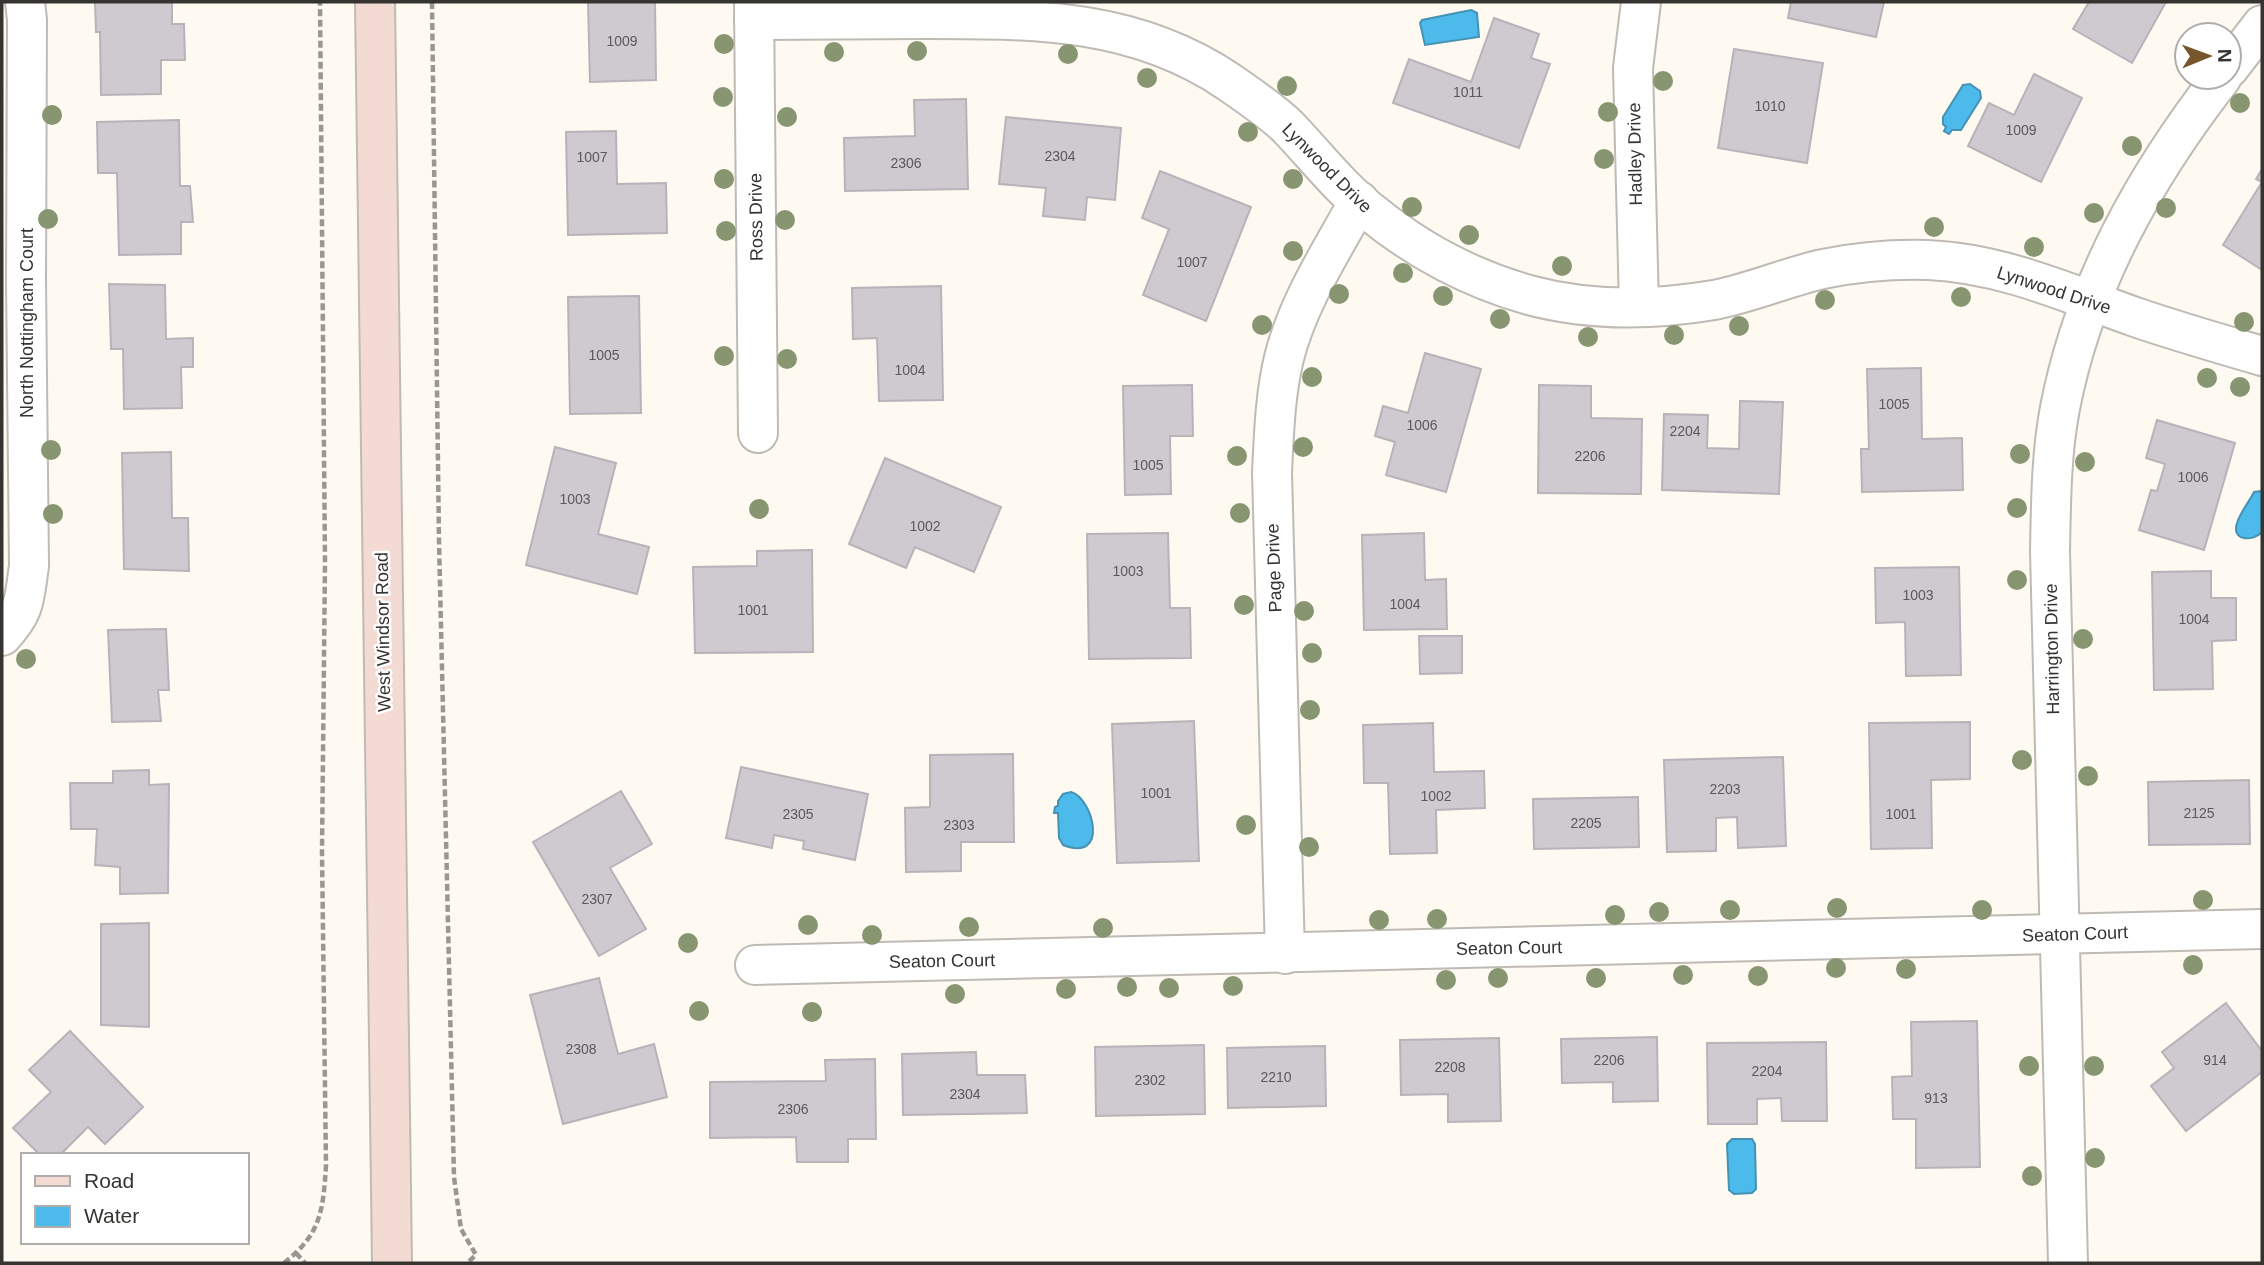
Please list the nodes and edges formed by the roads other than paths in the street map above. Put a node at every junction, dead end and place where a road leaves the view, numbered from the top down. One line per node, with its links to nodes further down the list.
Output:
1 (25, 2): 13 (street, North Nottingham Court)
2 (375, 2): 18 (main road, West Windsor Road)
3 (1641, 2): 10 (street, Hadley Drive)
4 (754, 11): 8 (street, Lynwood Drive); 12 (street, Ross Drive)
5 (2262, 25): 6 (street)
6 (2243, 50)
7 (2212, 91): 9 (street, Harrington Drive)
8 (1359, 201): 10 (street, Lynwood Drive); 16 (street, Page Drive)
9 (2090, 300): 10 (street, Lynwood Drive); 11 (street, Lynwood Drive); 15 (street, Harrington Drive)
10 (1639, 307)
11 (2262, 356)
12 (758, 433)
13 (2, 636)
14 (2262, 929): 15 (street, Seaton Court)
15 (2059, 934): 16 (street, Seaton Court); 19 (street, Harrington Drive)
16 (1285, 954): 17 (street, Seaton Court)
17 (755, 965)
18 (392, 1263)
19 (2068, 1263)

